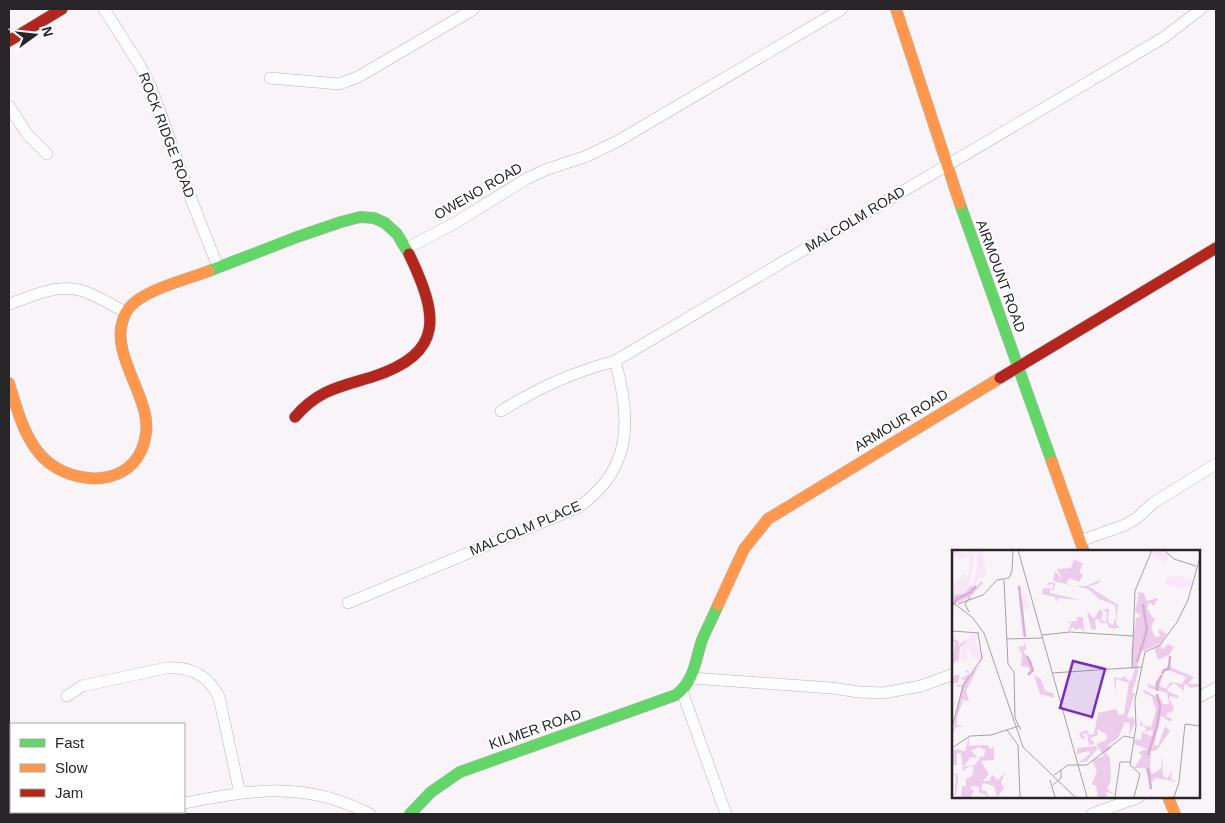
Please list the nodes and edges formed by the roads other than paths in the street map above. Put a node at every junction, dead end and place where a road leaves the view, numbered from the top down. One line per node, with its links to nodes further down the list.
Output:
1 (62, 9): 7 (street)
2 (104, 9): 14 (street, ROCK RIDGE ROAD)
3 (474, 9): 8 (street)
4 (842, 9): 12 (street, OWENO ROAD)
5 (896, 9): 11 (street, AIRMOUNT ROAD)
6 (1201, 9): 11 (street, MALCOLM ROAD)
7 (9, 41)
8 (270, 78)
9 (9, 106): 10 (street)
10 (47, 154)
11 (947, 164): 17 (street, MALCOLM ROAD); 18 (street, AIRMOUNT ROAD)
12 (407, 248): 14 (street); 21 (street)
13 (1216, 248): 18 (street, ARMOUR ROAD)
14 (218, 268): 16 (street)
15 (9, 304): 16 (street)
16 (125, 312): 19 (street)
17 (615, 361): 20 (street, MALCOLM ROAD); 24 (street, MALCOLM PLACE)
18 (1018, 367): 23 (street, AIRMOUNT ROAD); 26 (street, ARMOUR ROAD)
19 (9, 383)
20 (501, 411)
21 (295, 417)
22 (1216, 464): 23 (street)
23 (1082, 546)
24 (348, 603)
25 (952, 675): 26 (street)
26 (692, 678): 28 (street, ARMOUR ROAD)
27 (1216, 688): 30 (street)
28 (682, 691): 36 (street, KILMER ROAD); 37 (street)
29 (67, 696): 31 (street)
30 (1200, 696)
31 (240, 794): 34 (street); 35 (street)
32 (1136, 798): 38 (street)
33 (1168, 798): 39 (street)
34 (185, 803)
35 (370, 814)
36 (410, 814)
37 (726, 814)
38 (1092, 814)
39 (1175, 814)

